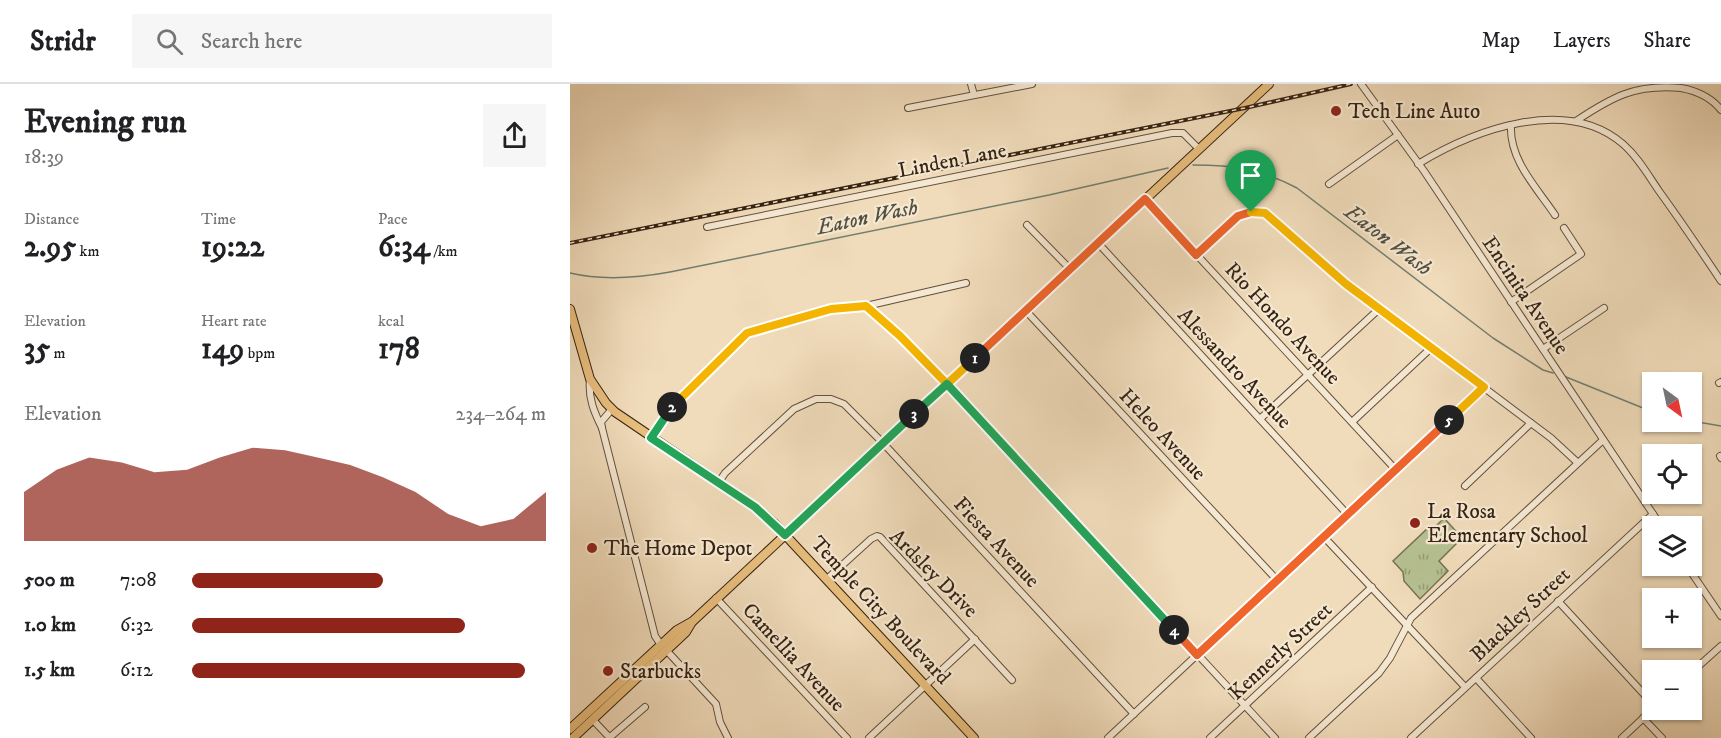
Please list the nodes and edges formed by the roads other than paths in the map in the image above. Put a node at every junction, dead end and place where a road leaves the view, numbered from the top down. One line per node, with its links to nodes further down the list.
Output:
1 (971, 84): 6 (street)
2 (1032, 84): 6 (street)
3 (1269, 84): 12 (main road)
4 (1361, 84): 11 (street, Encinita Avenue)
5 (1691, 87): 8 (street); 9 (street)
6 (974, 95): 7 (street)
7 (908, 108)
8 (1721, 110)
9 (1576, 121): 10 (street); 23 (street)
10 (1511, 125): 13 (street); 16 (street)
11 (1398, 135): 13 (street, Encinita Avenue); 14 (street)
12 (1199, 149): 15 (main road); 18 (street, Linden Lane)
13 (1418, 164): 25 (street, Encinita Avenue)
14 (1329, 184)
15 (1145, 199): 20 (main road); 21 (street, Rio Hondo Avenue)
16 (1556, 215)
17 (1027, 225): 22 (street)
18 (706, 226)
19 (1564, 228): 25 (street)
20 (1098, 243): 22 (main road); 38 (street, Alessandro Avenue)
21 (1196, 255): 29 (street); 33 (street, Rio Hondo Avenue)
22 (1070, 269): 30 (main road)
23 (1721, 281)
24 (966, 283): 26 (street)
25 (1512, 302): 32 (street, Encinita Avenue)
26 (866, 306): 35 (street); 42 (street)
27 (1604, 308): 32 (street)
28 (570, 309): 34 (main road, Temple City Boulevard)
29 (1379, 309): 31 (street); 33 (street)
30 (1026, 310): 35 (main road); 55 (street, Heleo Avenue)
31 (1431, 348): 36 (street); 39 (street)
32 (1543, 349): 43 (street, Encinita Avenue)
33 (1308, 375): 38 (street); 39 (street, Rio Hondo Avenue)
34 (590, 379): 37 (main road, Temple City Boulevard); 41 (street)
35 (947, 384): 44 (main road); 65 (street)
36 (1484, 387): 40 (street); 46 (street)
37 (612, 409): 41 (street); 42 (main road, Temple City Boulevard)
38 (1260, 419): 50 (street, Alessandro Avenue)
39 (1352, 423): 46 (street, Rio Hondo Avenue)
40 (1531, 423): 45 (street); 48 (street)
41 (602, 429): 64 (street)
42 (651, 438): 47 (main road, Temple City Boulevard)
43 (1603, 440): 45 (street); 49 (street, Encinita Avenue)
44 (883, 443): 47 (street, Fiesta Avenue); 51 (main road); 74 (street, Fiesta Avenue)
45 (1578, 463): 61 (street)
46 (1396, 470): 50 (street)
47 (719, 482): 51 (main road, Temple City Boulevard)
48 (1465, 486)
49 (1653, 514): 58 (street, Blackley Street)
50 (1348, 515): 52 (street)
51 (785, 535): 54 (main road, Temple City Boulevard); 57 (main road)
52 (1324, 537): 55 (street); 56 (street)
53 (1694, 576): 59 (street)
54 (827, 579): 62 (street, Ardsley Drive); 69 (main road, Temple City Boulevard)
55 (1277, 580): 65 (street)
56 (1372, 587): 61 (street); 72 (street, Kennerly Street)
57 (716, 598): 60 (main road); 82 (street, Camellia Avenue)
58 (1558, 602): 67 (street, Blackley Street); 71 (street)
59 (1721, 616)
60 (693, 621): 64 (main road); 64 (main road)
61 (1407, 625): 70 (street); 88 (street)
62 (975, 639): 68 (street, Ardsley Drive); 69 (street)
63 (1721, 646): 66 (street)
64 (664, 648): 76 (main road); 78 (main road); 81 (street)
65 (1197, 655): 72 (street); 74 (street)
66 (1702, 663)
67 (1476, 678): 70 (street, Blackley Street); 90 (street)
68 (1012, 681)
69 (926, 684): 83 (street); 84 (main road, Temple City Boulevard)
70 (1465, 687): 89 (street, Blackley Street)
71 (1642, 692)
72 (1244, 706): 86 (street, Kennerly Street); 87 (street)
73 (645, 707): 80 (street)
74 (1134, 714): 85 (street)
75 (1642, 719): 91 (street)
76 (593, 720): 79 (main road); 80 (street)
77 (1645, 720): 92 (street)
78 (570, 729)
79 (573, 738)
80 (610, 738)
81 (728, 738)
82 (847, 738)
83 (869, 738)
84 (974, 738)
85 (1108, 738)
86 (1209, 738)
87 (1275, 738)
88 (1309, 738)
89 (1411, 738)
90 (1531, 738)
91 (1622, 738)
92 (1662, 738)

